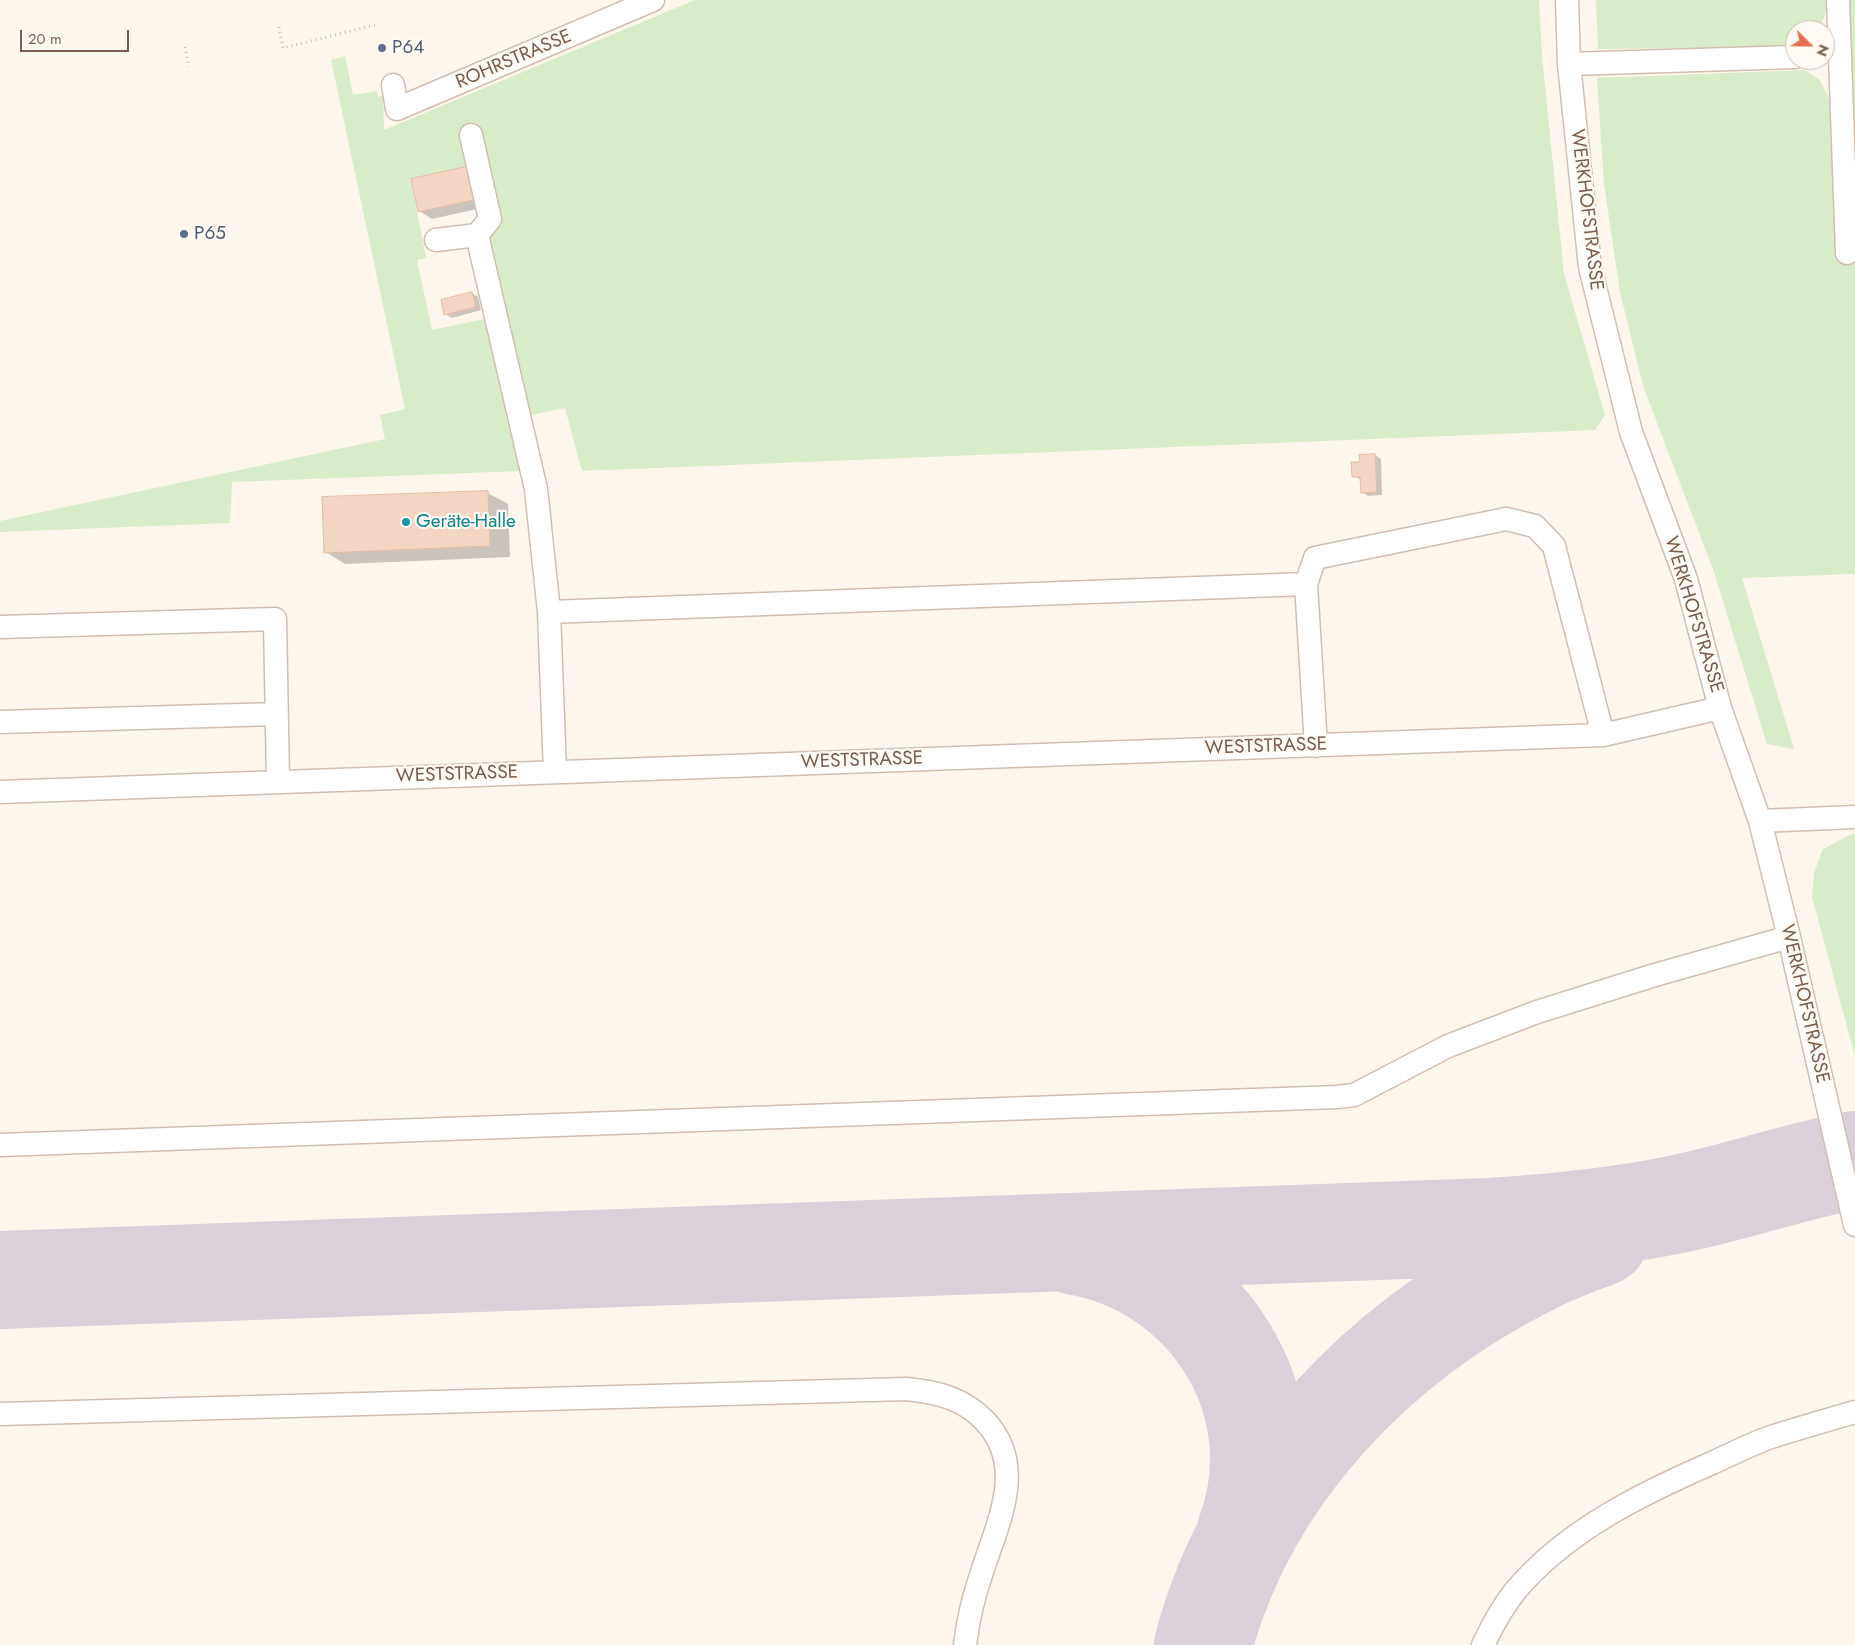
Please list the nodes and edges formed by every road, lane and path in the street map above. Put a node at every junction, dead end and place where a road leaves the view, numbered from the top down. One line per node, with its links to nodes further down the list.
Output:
1 (653, 0): 12 (lane, ROHRSTRASSE)
2 (1567, 0): 9 (lane, WERKHOFSTRASSE)
3 (1838, 0): 6 (lane)
4 (379, 24): 5 (path)
5 (279, 27)
6 (1835, 28)
7 (185, 47): 10 (path)
8 (1785, 57): 9 (lane)
9 (1569, 64): 20 (lane, WERKHOFSTRASSE)
10 (189, 67)
11 (1833, 70): 16 (lane)
12 (393, 84)
13 (471, 135): 14 (lane)
14 (477, 235): 15 (lane); 18 (lane)
15 (436, 240)
16 (1847, 253)
17 (1306, 584): 18 (lane); 23 (lane); 24 (lane)
18 (549, 612): 25 (lane)
19 (0, 627): 21 (lane)
20 (1720, 708): 23 (lane, WESTSTRASSE); 29 (lane, WERKHOFSTRASSE)
21 (276, 714): 22 (lane); 26 (lane)
22 (0, 722)
23 (1602, 735): 24 (lane, WESTSTRASSE)
24 (1316, 746): 25 (lane, WESTSTRASSE)
25 (555, 772): 26 (lane, WESTSTRASSE)
26 (278, 781): 27 (lane, WESTSTRASSE)
27 (0, 792)
28 (1855, 817): 29 (lane)
29 (1760, 820): 30 (lane, WERKHOFSTRASSE)
30 (1789, 937): 31 (lane); 32 (lane, WERKHOFSTRASSE)
31 (0, 1144)
32 (1855, 1225)
33 (1855, 1412): 36 (lane)
34 (0, 1414): 35 (lane)
35 (965, 1645)
36 (1483, 1645)

